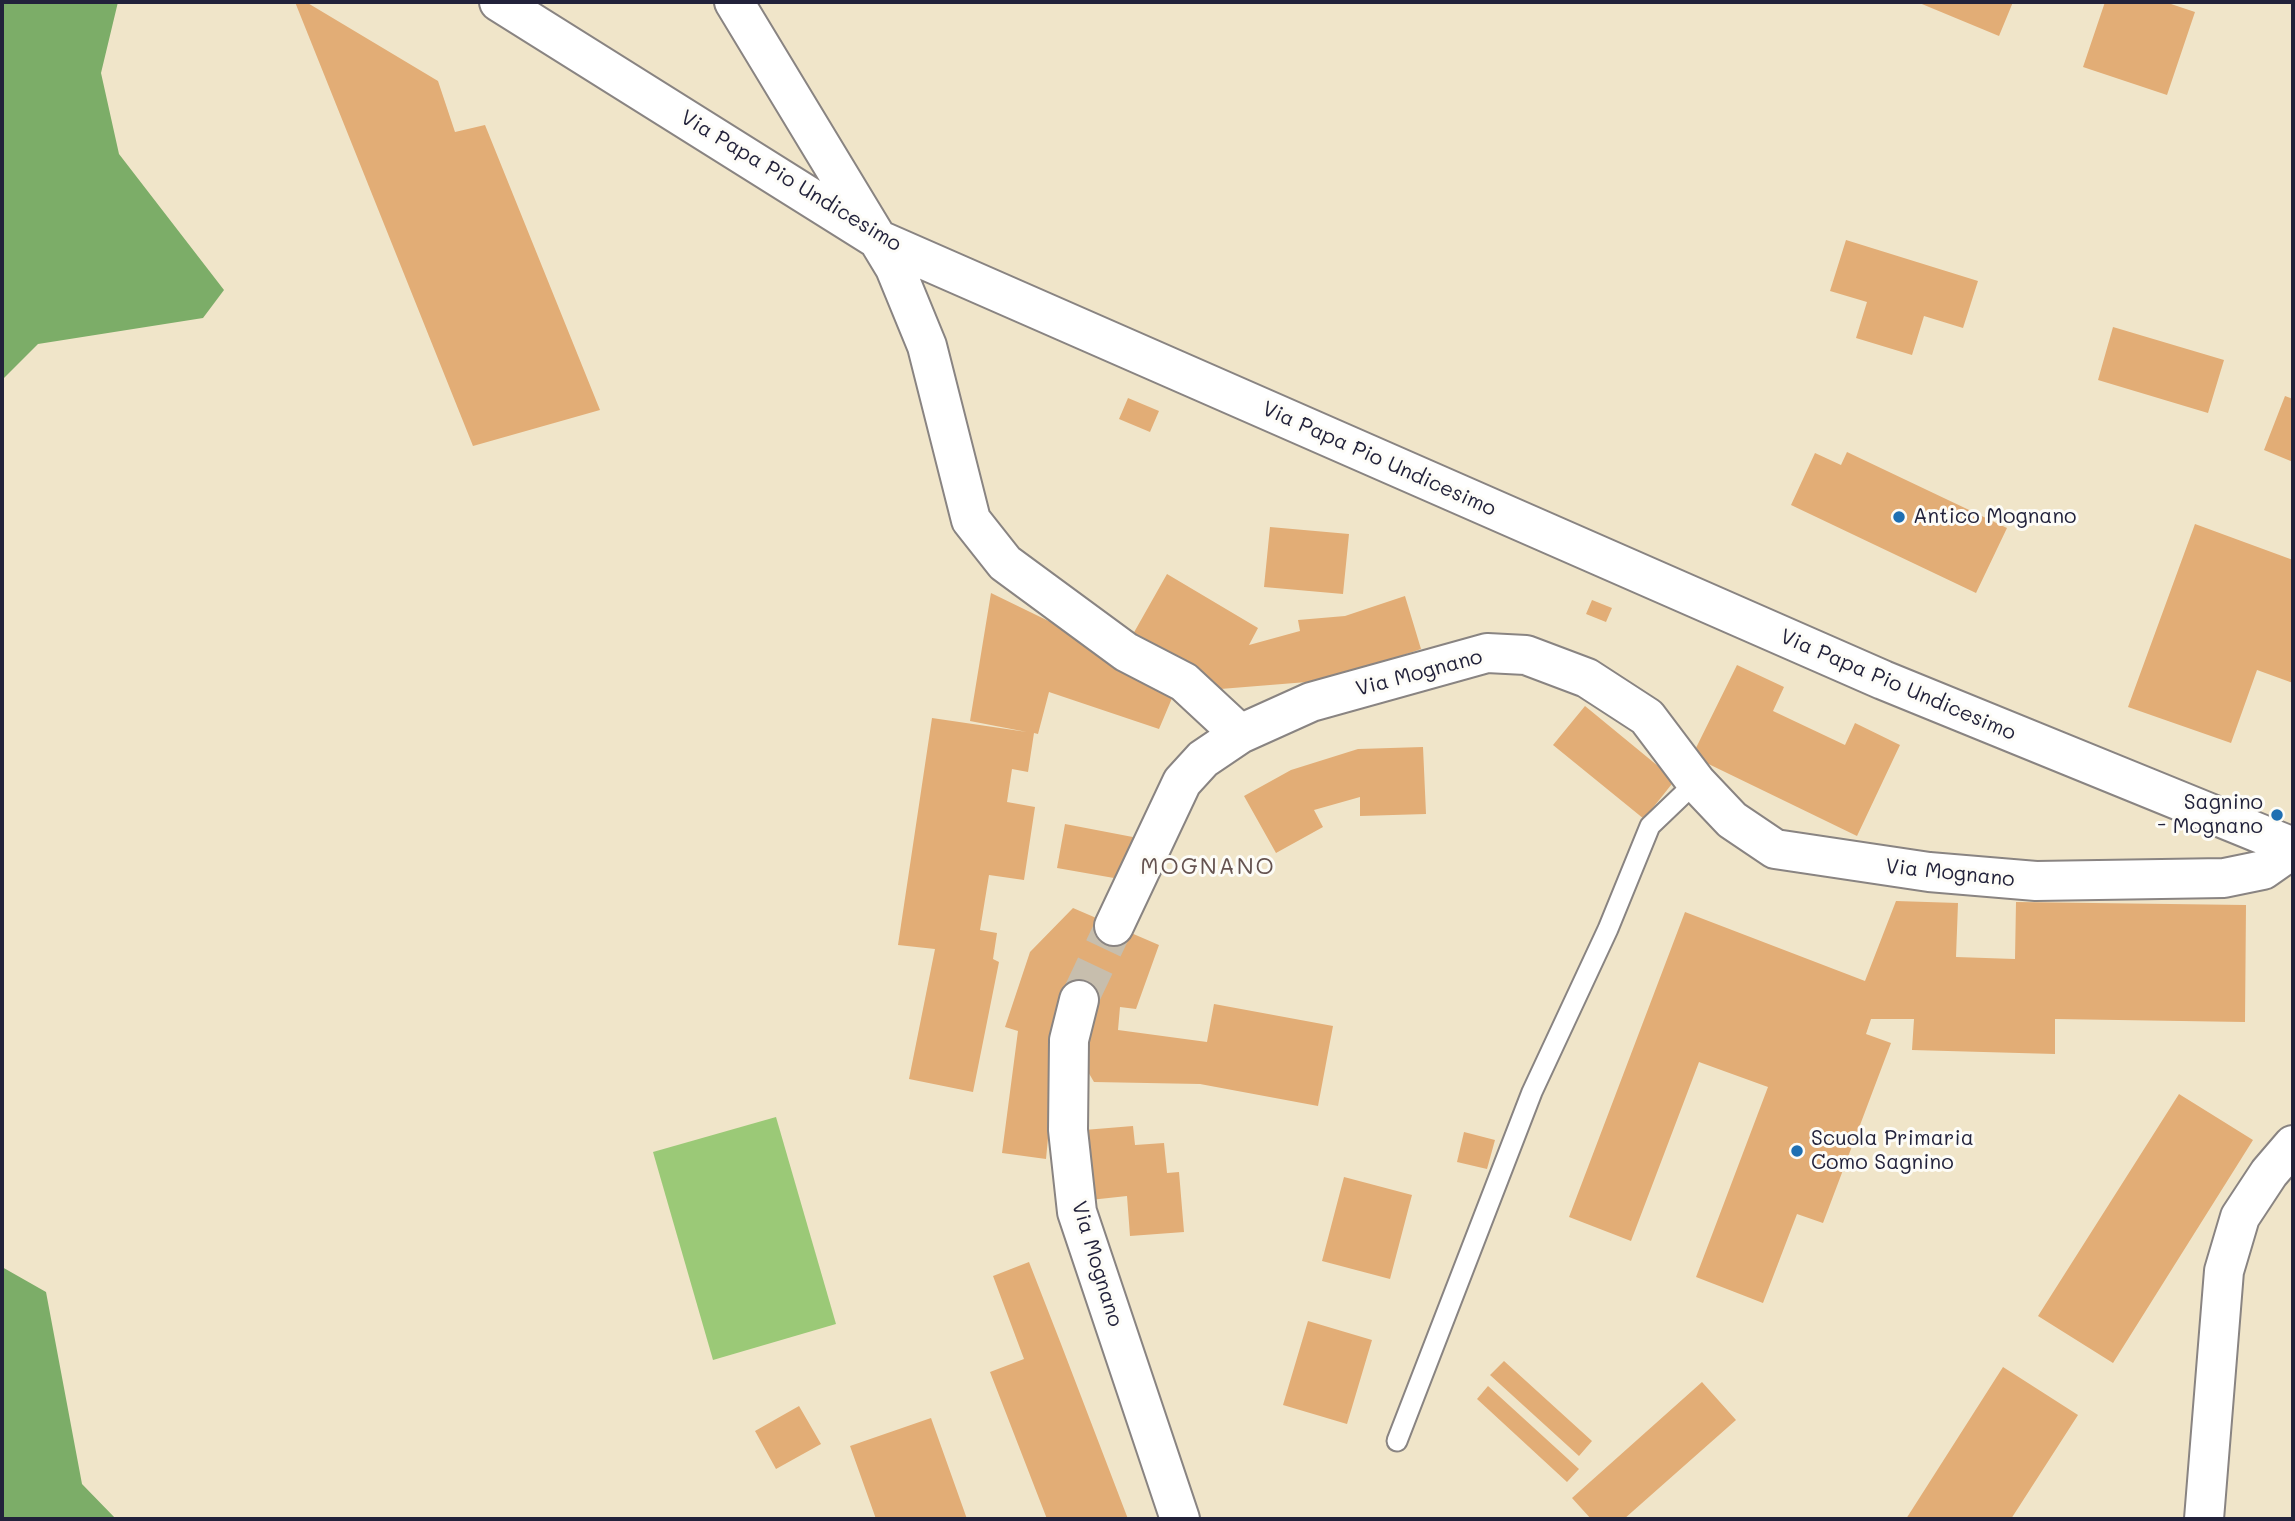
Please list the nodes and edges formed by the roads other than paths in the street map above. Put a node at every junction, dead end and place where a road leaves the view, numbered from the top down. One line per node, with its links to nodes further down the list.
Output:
1 (499, 2): 3 (street, Via Papa Pio Undicesimo)
2 (734, 2): 3 (street)
3 (877, 239): 4 (street); 6 (street, Via Papa Pio Undicesimo)
4 (1240, 734): 5 (street, Via Mognano); 7 (street, Via Mognano)
5 (1696, 782): 6 (street, Via Mognano); 10 (lane)
6 (2293, 848)
7 (1114, 926)
8 (1079, 1000): 11 (street, Via Mognano)
9 (2293, 1145): 12 (street)
10 (1397, 1441)
11 (1180, 1519)
12 (2204, 1519)

